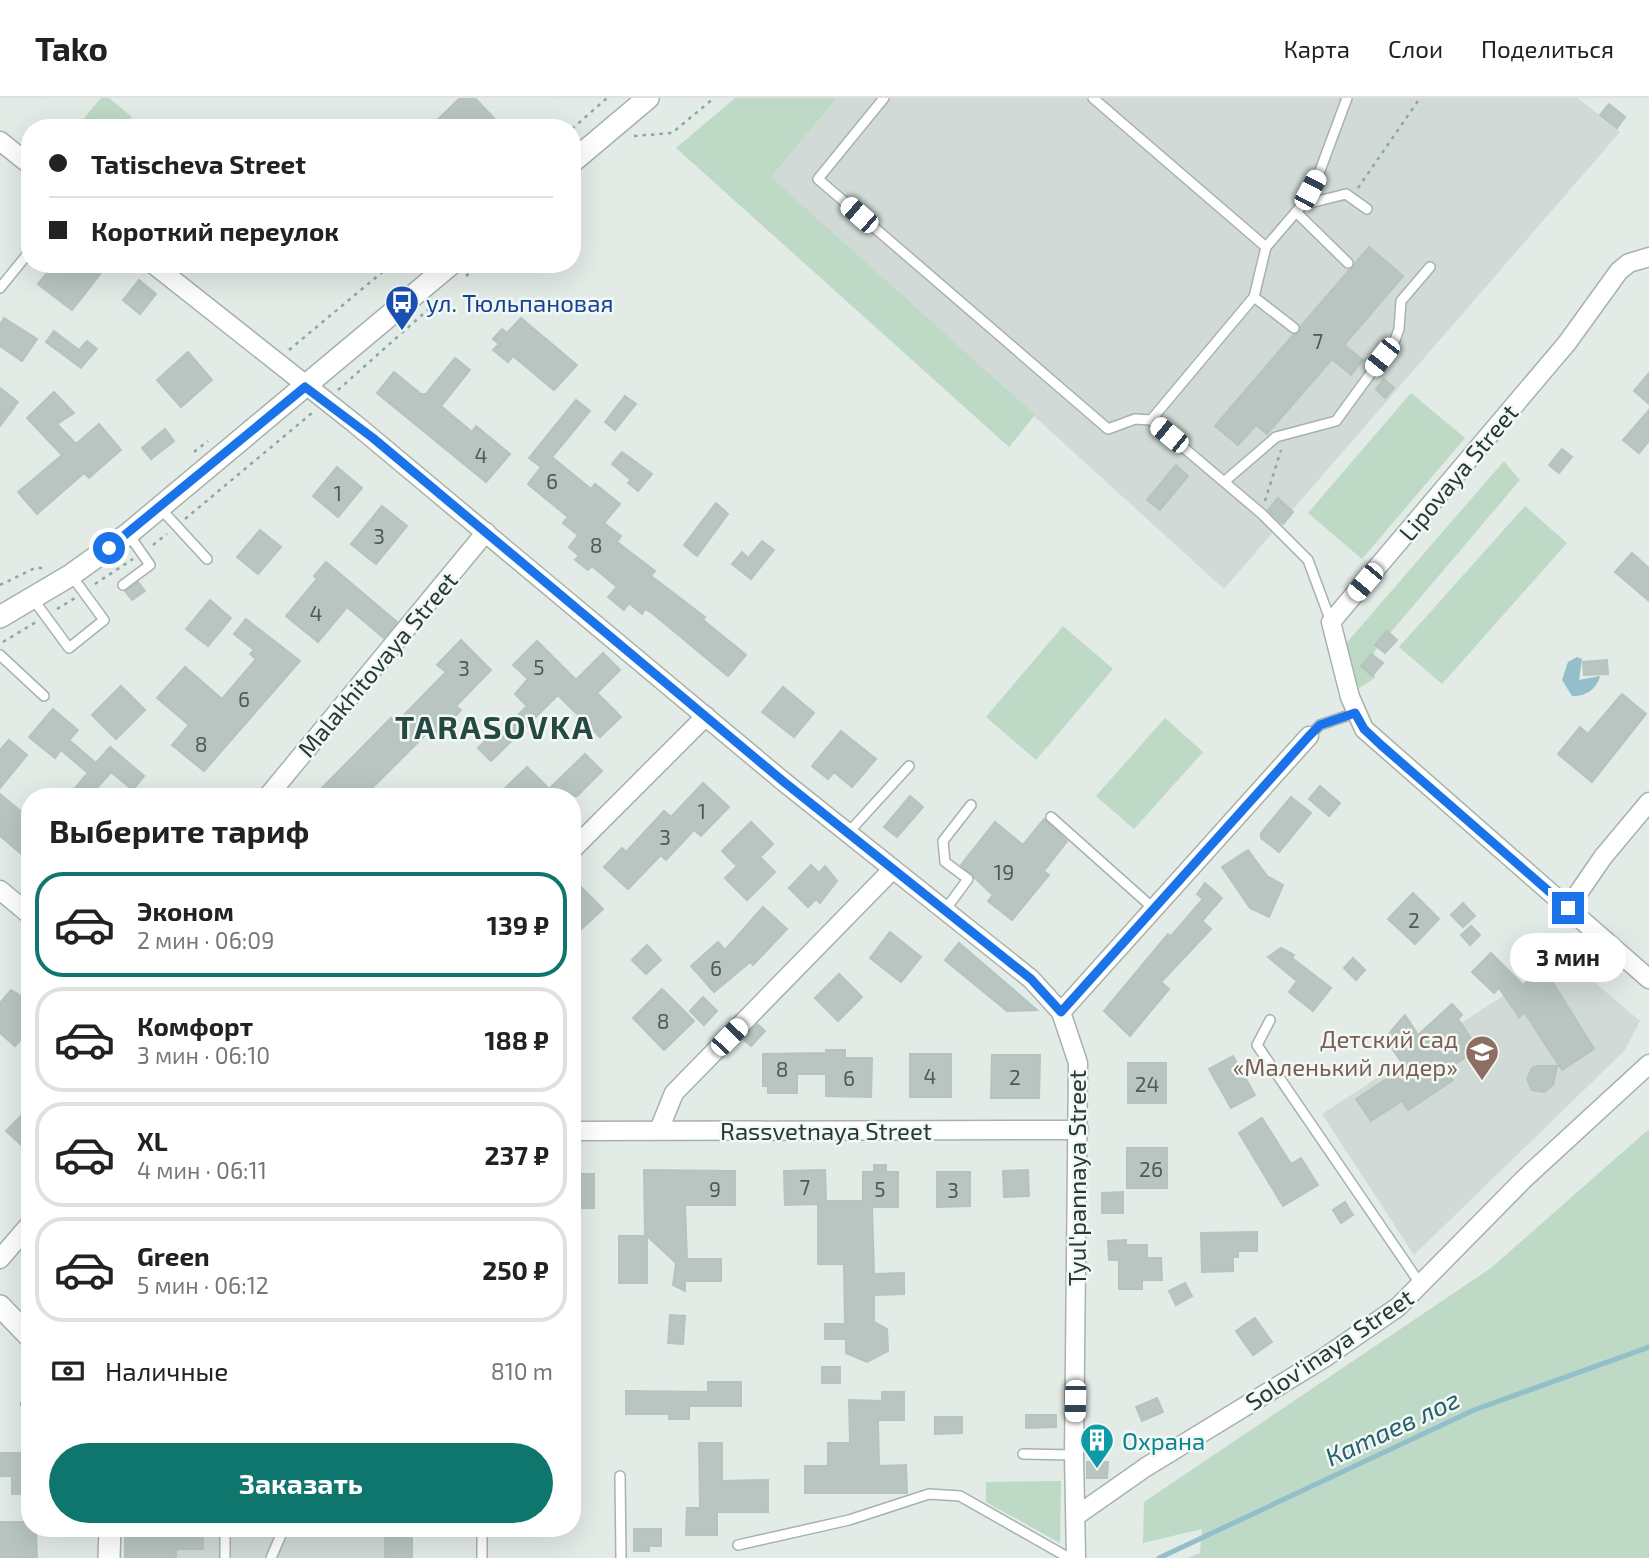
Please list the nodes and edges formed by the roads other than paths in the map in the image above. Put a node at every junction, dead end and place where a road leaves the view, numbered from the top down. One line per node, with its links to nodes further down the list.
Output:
1 (648, 98): 6 (street)
2 (884, 98): 21 (lane)
3 (1093, 98): 10 (lane)
4 (1347, 98): 8 (lane)
5 (0, 141): 7 (street)
6 (581, 154)
7 (21, 158)
8 (1299, 208): 9 (lane); 10 (lane); 13 (lane)
9 (1367, 209)
10 (1266, 247): 18 (lane)
11 (1649, 257): 31 (street, Lipovaya Street)
12 (21, 262): 17 (lane)
13 (1348, 263)
14 (1430, 267): 22 (lane)
15 (164, 273): 20 (street, Tyul'pannaya Street)
16 (456, 273): 20 (street)
17 (0, 288)
18 (1254, 297): 19 (lane); 21 (lane)
19 (1294, 328)
20 (305, 387): 23 (street); 24 (street, Tyul'pannaya Street)
21 (1151, 420): 22 (lane)
22 (1224, 481): 31 (lane)
23 (160, 508): 25 (street); 26 (lane)
24 (486, 532): 35 (street, Tyul'pannaya Street); 38 (street, Malakhitovaya Street)
25 (128, 534): 27 (street); 28 (lane)
26 (207, 559)
27 (70, 579): 29 (street); 29 (lane)
28 (123, 584)
29 (33, 598): 30 (street)
30 (0, 617)
31 (1331, 622): 34 (street)
32 (0, 655): 33 (lane)
33 (44, 696)
34 (1355, 713): 36 (lane); 48 (street)
35 (706, 716): 42 (street, Tyul'pannaya Street); 43 (street)
36 (1309, 736): 47 (street)
37 (909, 766): 42 (lane)
38 (275, 788)
39 (1649, 802): 48 (street)
40 (971, 805): 49 (lane)
41 (1051, 817): 47 (lane)
42 (848, 833): 44 (street, Tyul'pannaya Street)
43 (581, 841)
44 (893, 869): 49 (street, Tyul'pannaya Street); 54 (street)
45 (0, 890): 46 (street)
46 (21, 908)
47 (1153, 908): 51 (street)
48 (1568, 908): 50 (street)
49 (945, 910): 51 (street, Tyul'pannaya Street)
50 (1649, 979)
51 (1061, 1012): 55 (street, Tyul'pannaya Street)
52 (1270, 1020): 59 (lane)
53 (1649, 1064): 59 (street, Solov'inaya Street)
54 (659, 1130): 55 (street, Rassvetnaya Street); 56 (street, Rassvetnaya Street)
55 (1079, 1130): 63 (street, Tyul'pannaya Street)
56 (581, 1131)
57 (21, 1234): 58 (street)
58 (0, 1259)
59 (1422, 1286): 65 (street, Solov'inaya Street)
60 (0, 1306): 61 (street)
61 (21, 1328)
62 (1023, 1454): 63 (lane)
63 (1074, 1455): 65 (street, Tyul'pannaya Street)
64 (620, 1476): 75 (lane)
65 (1076, 1516): 77 (street, Tyul'pannaya Street)
66 (110, 1537): 71 (street)
67 (225, 1537): 72 (lane)
68 (281, 1537): 73 (lane)
69 (482, 1537): 74 (lane)
70 (738, 1545): 76 (lane)
71 (109, 1558)
72 (225, 1558)
73 (271, 1558)
74 (482, 1558)
75 (621, 1558)
76 (1069, 1558)
77 (1076, 1558)

